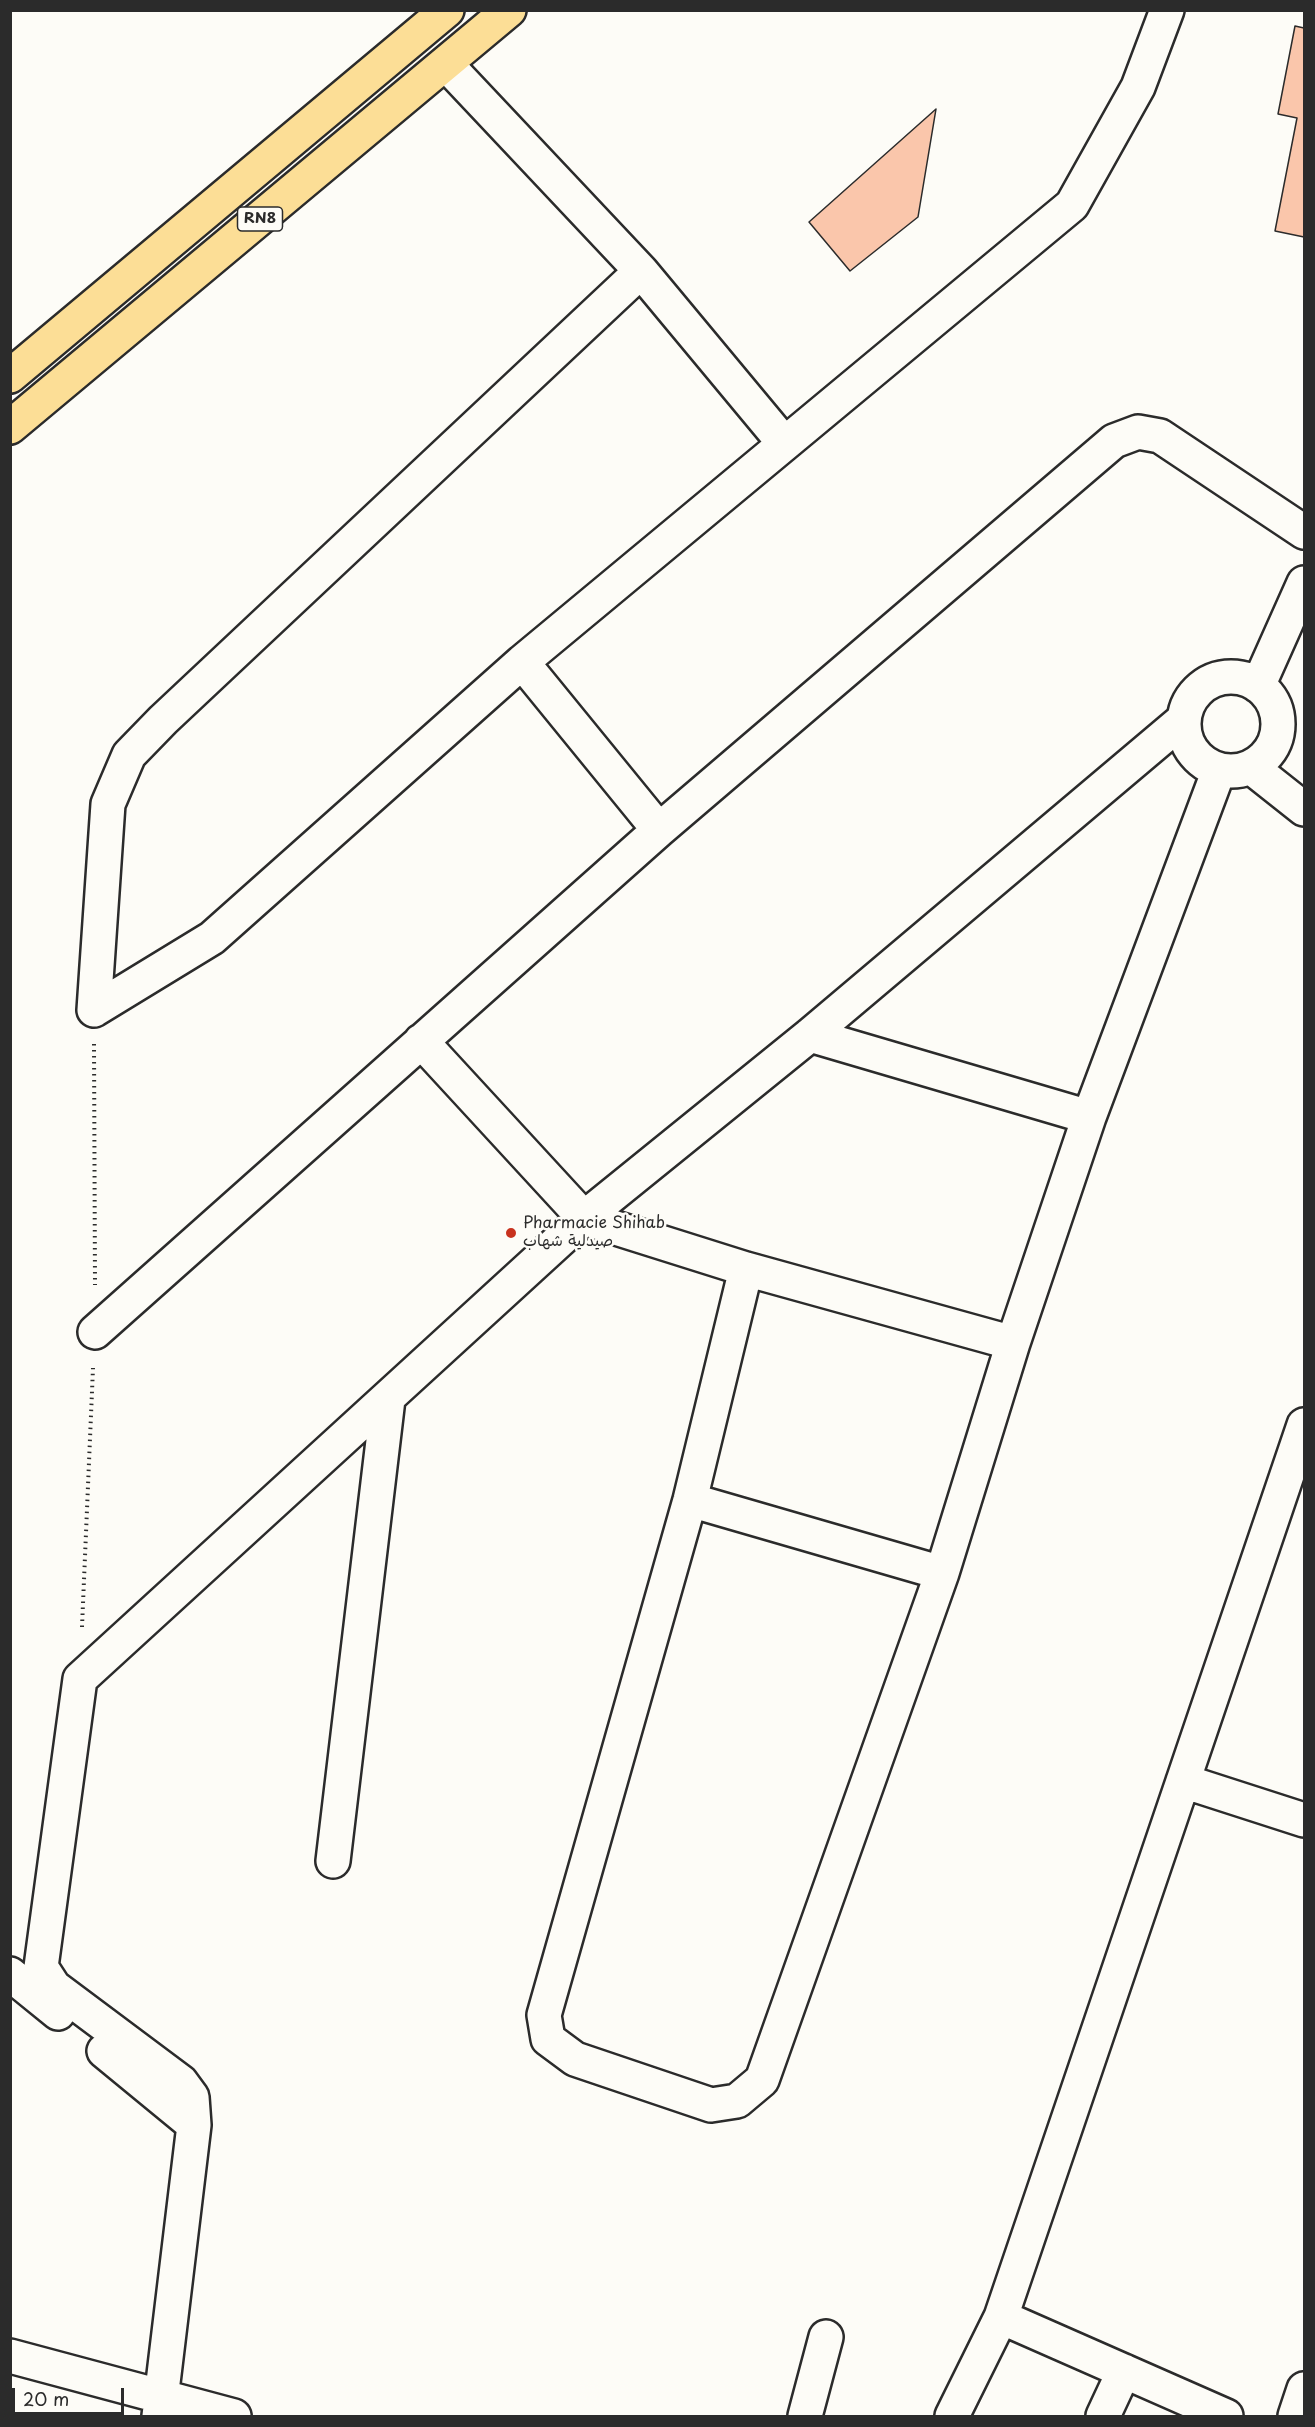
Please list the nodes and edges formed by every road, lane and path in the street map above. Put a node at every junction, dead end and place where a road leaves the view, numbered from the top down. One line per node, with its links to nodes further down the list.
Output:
1 (447, 10): 6 (main road, RN8)
2 (509, 10): 4 (main road, RN8)
3 (1167, 10): 8 (street)
4 (446, 64): 5 (street); 7 (main road, RN8)
5 (641, 270): 8 (street); 18 (street)
6 (10, 376)
7 (10, 427)
8 (784, 444): 11 (street)
9 (1305, 532): 17 (street)
10 (1305, 583): 12 (street)
11 (522, 662): 17 (street); 18 (street)
12 (1258, 686): 13 (street); 14 (street)
13 (1183, 720): 15 (street); 19 (street)
14 (1251, 767): 15 (street); 16 (street)
15 (1219, 770): 21 (street)
16 (1305, 809)
17 (659, 830): 20 (street)
18 (94, 1010): 24 (path)
19 (810, 1035): 21 (street); 22 (street)
20 (421, 1041): 22 (street); 24 (street)
21 (1089, 1117): 25 (street)
22 (585, 1218): 23 (street); 26 (street)
23 (746, 1269): 25 (street); 28 (street)
24 (95, 1332): 30 (path)
25 (1013, 1343): 29 (street)
26 (388, 1399): 30 (street); 33 (street)
27 (1305, 1425): 31 (street)
28 (690, 1500): 29 (street); 29 (street)
29 (942, 1573)
30 (80, 1679): 35 (street)
31 (1183, 1782): 32 (street); 36 (street)
32 (1305, 1820)
33 (333, 1861)
34 (10, 1974): 35 (street)
35 (194, 2125): 41 (street)
36 (1001, 2317): 39 (street); 44 (street)
37 (826, 2337): 43 (street)
38 (10, 2355): 41 (street)
39 (1124, 2371): 45 (street); 46 (street)
40 (1305, 2389): 47 (street)
41 (160, 2406): 42 (street)
42 (234, 2416)
43 (805, 2416)
44 (952, 2416)
45 (1103, 2416)
46 (1226, 2416)
47 (1295, 2416)

